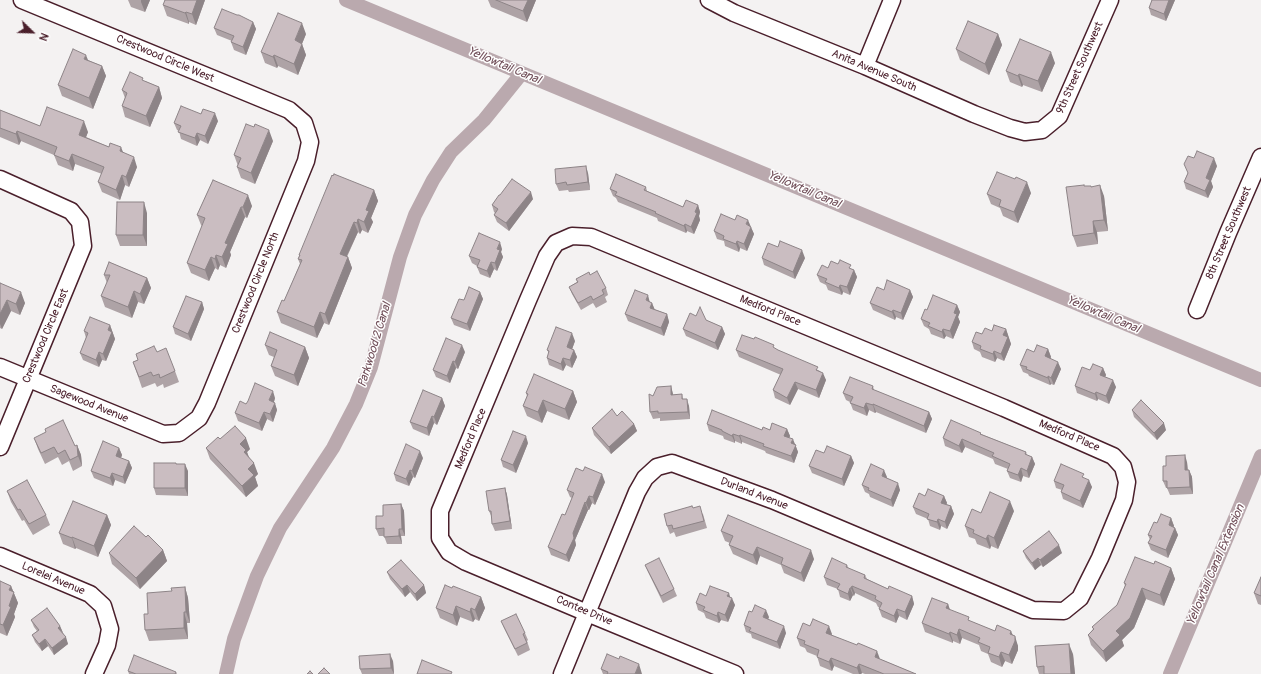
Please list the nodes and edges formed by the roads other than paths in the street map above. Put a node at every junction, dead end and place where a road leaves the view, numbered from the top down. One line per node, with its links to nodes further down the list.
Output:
1 (22, 0): 6 (street, Crestwood Circle West)
2 (709, 0): 5 (street, Anita Avenue South)
3 (892, 0): 5 (street)
4 (1110, 0): 7 (street, 9th Street Southwest)
5 (865, 66): 7 (street, Anita Avenue South)
6 (304, 123): 13 (street, Crestwood Circle North)
7 (1042, 130)
8 (1261, 157): 10 (street, 8th Street Southwest)
9 (0, 179): 12 (street, Crestwood Circle East)
10 (1197, 310)
11 (0, 367): 12 (street, Sagewood Avenue)
12 (28, 379): 13 (street, Sagewood Avenue); 14 (street, Crestwood Circle East)
13 (179, 433)
14 (0, 447)
15 (440, 538): 17 (street, Medford Place); 18 (street, Contee Drive)
16 (0, 556): 19 (street, Lorelei Avenue)
17 (1064, 611): 18 (street, Durland Avenue)
18 (587, 613): 20 (street, Durland Avenue); 21 (street, Contee Drive)
19 (94, 674)
20 (562, 674)
21 (735, 674)

